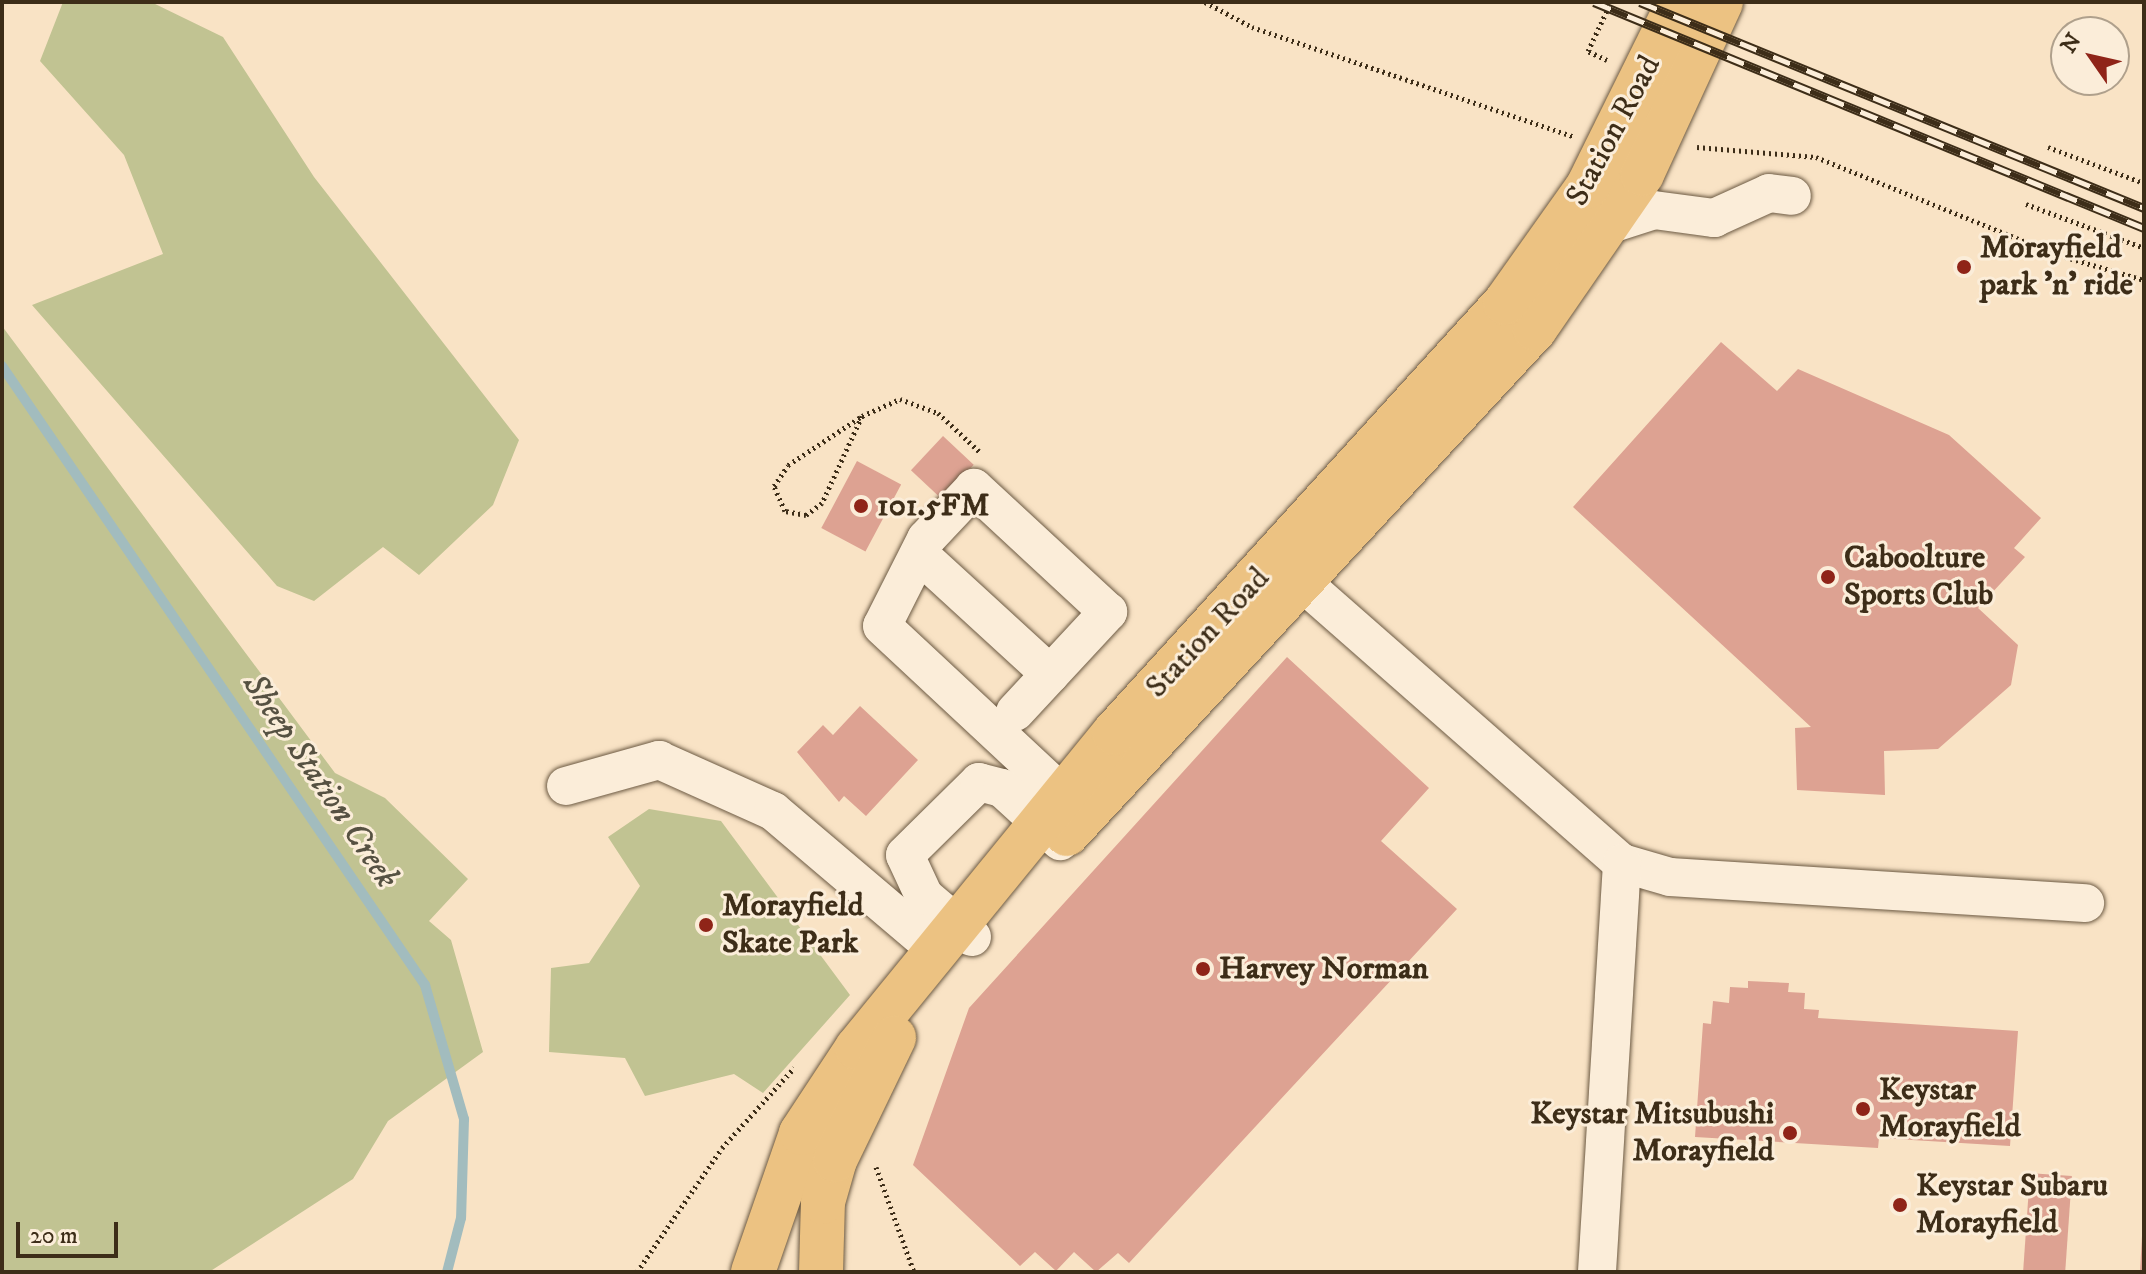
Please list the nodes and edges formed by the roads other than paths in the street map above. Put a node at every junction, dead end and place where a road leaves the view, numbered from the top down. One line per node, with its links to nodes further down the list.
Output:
1 (1679, 2): 4 (main road, Station Road)
2 (1721, 2): 3 (main road, Station Road)
3 (1642, 174): 4 (lane); 6 (lane); 7 (main road, Station Road)
4 (1588, 186): 9 (main road, Station Road)
5 (1792, 196): 6 (lane)
6 (1695, 215): 7 (lane)
7 (1611, 224): 9 (main road, Station Road)
8 (919, 554): 10 (lane); 10 (lane); 13 (lane)
9 (1289, 571): 13 (main road, Station Road); 14 (lane)
10 (1050, 674): 11 (lane)
11 (1015, 712)
12 (566, 786): 16 (lane)
13 (1054, 820): 16 (main road, Station Road); 16 (lane)
14 (1622, 863): 15 (lane); 19 (lane)
15 (2085, 903)
16 (954, 936): 17 (main road, Station Road); 18 (main road, Station Road)
17 (753, 1272)
18 (821, 1272)
19 (1597, 1272)

